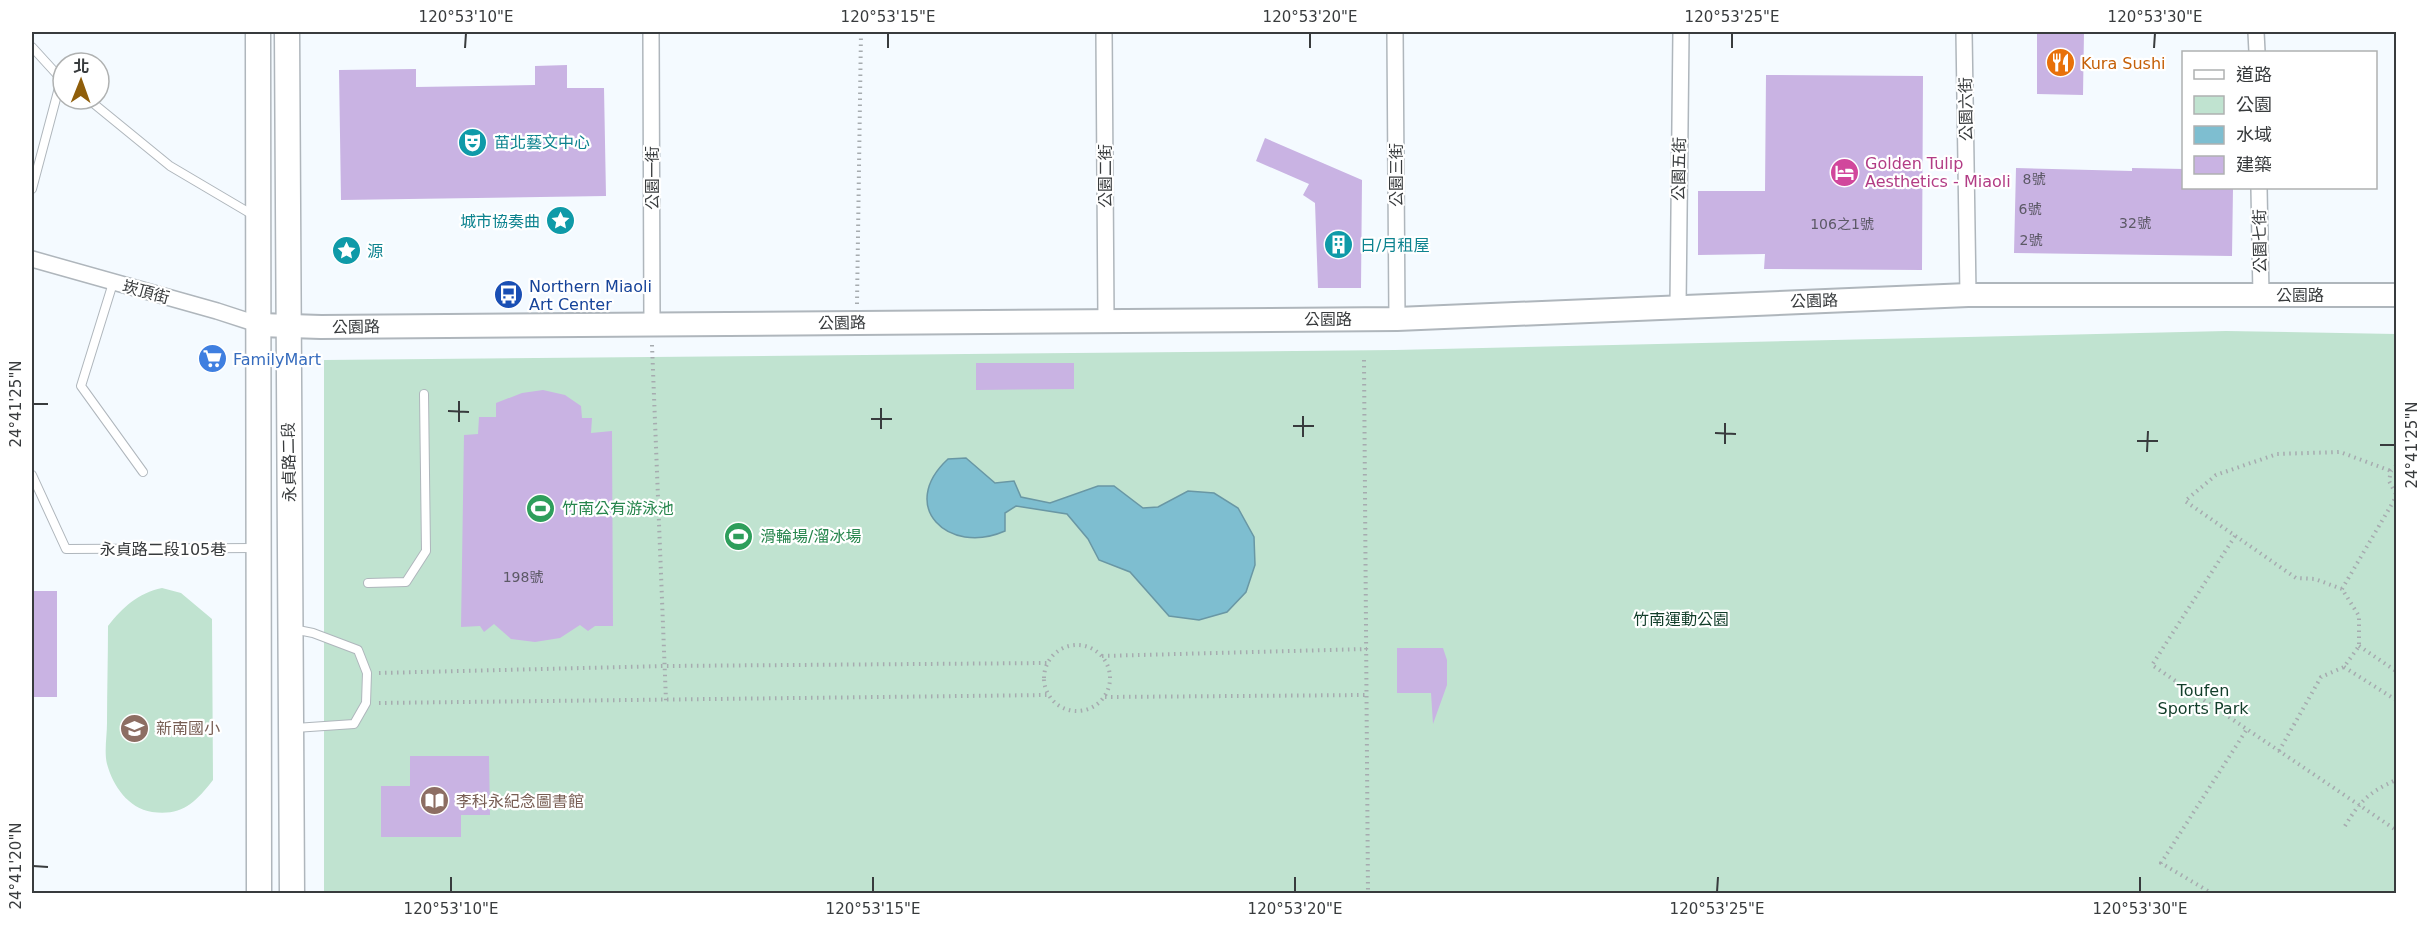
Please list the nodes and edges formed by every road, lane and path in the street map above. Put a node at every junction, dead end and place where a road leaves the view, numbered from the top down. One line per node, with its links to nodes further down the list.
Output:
1 (258, 32): 17 (main road, 永貞路二段)
2 (287, 32): 29 (main road, 永貞路二段)
3 (651, 32): 27 (street, 公園一街)
4 (861, 32): 26 (path)
5 (1104, 32): 25 (street, 公園二街)
6 (1395, 32): 24 (street, 公園三街)
7 (1681, 32): 23 (street, 公園五街)
8 (1965, 32): 20 (street, 公園六街)
9 (2256, 32): 11 (street)
10 (32, 47): 12 (lane)
11 (2257, 51)
12 (51, 69)
13 (54, 111): 15 (lane)
14 (103, 111): 17 (lane)
15 (32, 189)
16 (2259, 189): 21 (street, 公園七街)
17 (259, 219): 28 (main road, 永貞路二段)
18 (32, 259): 19 (street, 崁頂街)
19 (113, 283): 28 (street, 崁頂街); 34 (lane)
20 (1968, 295): 21 (street, 公園路); 23 (street, 公園路)
21 (2261, 295): 22 (street, 公園路)
22 (2397, 295)
23 (1678, 306): 24 (street, 公園路)
24 (1397, 319): 25 (street, 公園路)
25 (1106, 320): 26 (street, 公園路)
26 (857, 322): 27 (street, 公園路)
27 (652, 324): 29 (street, 公園路); 46 (path)
28 (260, 326): 29 (street, 公園路); 38 (main road, 永貞路二段)
29 (290, 327): 41 (main road, 永貞路二段)
30 (1364, 360): 43 (path)
31 (424, 394): 39 (lane)
32 (2397, 466): 33 (path)
33 (2391, 471): 36 (path); 37 (path)
34 (143, 472)
35 (32, 475): 38 (lane, 永貞路二段105巷)
36 (2397, 496): 40 (path)
37 (2235, 536): 40 (path); 57 (path)
38 (260, 548): 63 (main road, 永貞路二段)
39 (368, 583)
40 (2342, 590): 42 (path)
41 (292, 629): 49 (lane); 56 (main road, 永貞路二段)
42 (2359, 646): 47 (path); 48 (path)
43 (1366, 649): 44 (path); 51 (path)
44 (1102, 656): 45 (path); 52 (path)
45 (1047, 663): 46 (path); 50 (path)
46 (664, 666): 49 (path); 54 (path)
47 (2344, 667): 53 (path); 58 (path)
48 (2397, 670)
49 (367, 673): 55 (lane)
50 (1047, 695): 52 (path); 54 (path)
51 (1367, 695): 52 (path); 65 (path)
52 (1104, 697)
53 (2397, 700)
54 (666, 701): 55 (path)
55 (366, 703): 56 (lane)
56 (290, 728): 64 (main road, 永貞路二段)
57 (2247, 729): 58 (path); 66 (path)
58 (2279, 751): 60 (path)
59 (2397, 780): 60 (path)
60 (2358, 804): 61 (path); 62 (path)
61 (2345, 826)
62 (2397, 830)
63 (259, 894)
64 (292, 894)
65 (1368, 894)
66 (2213, 894)

